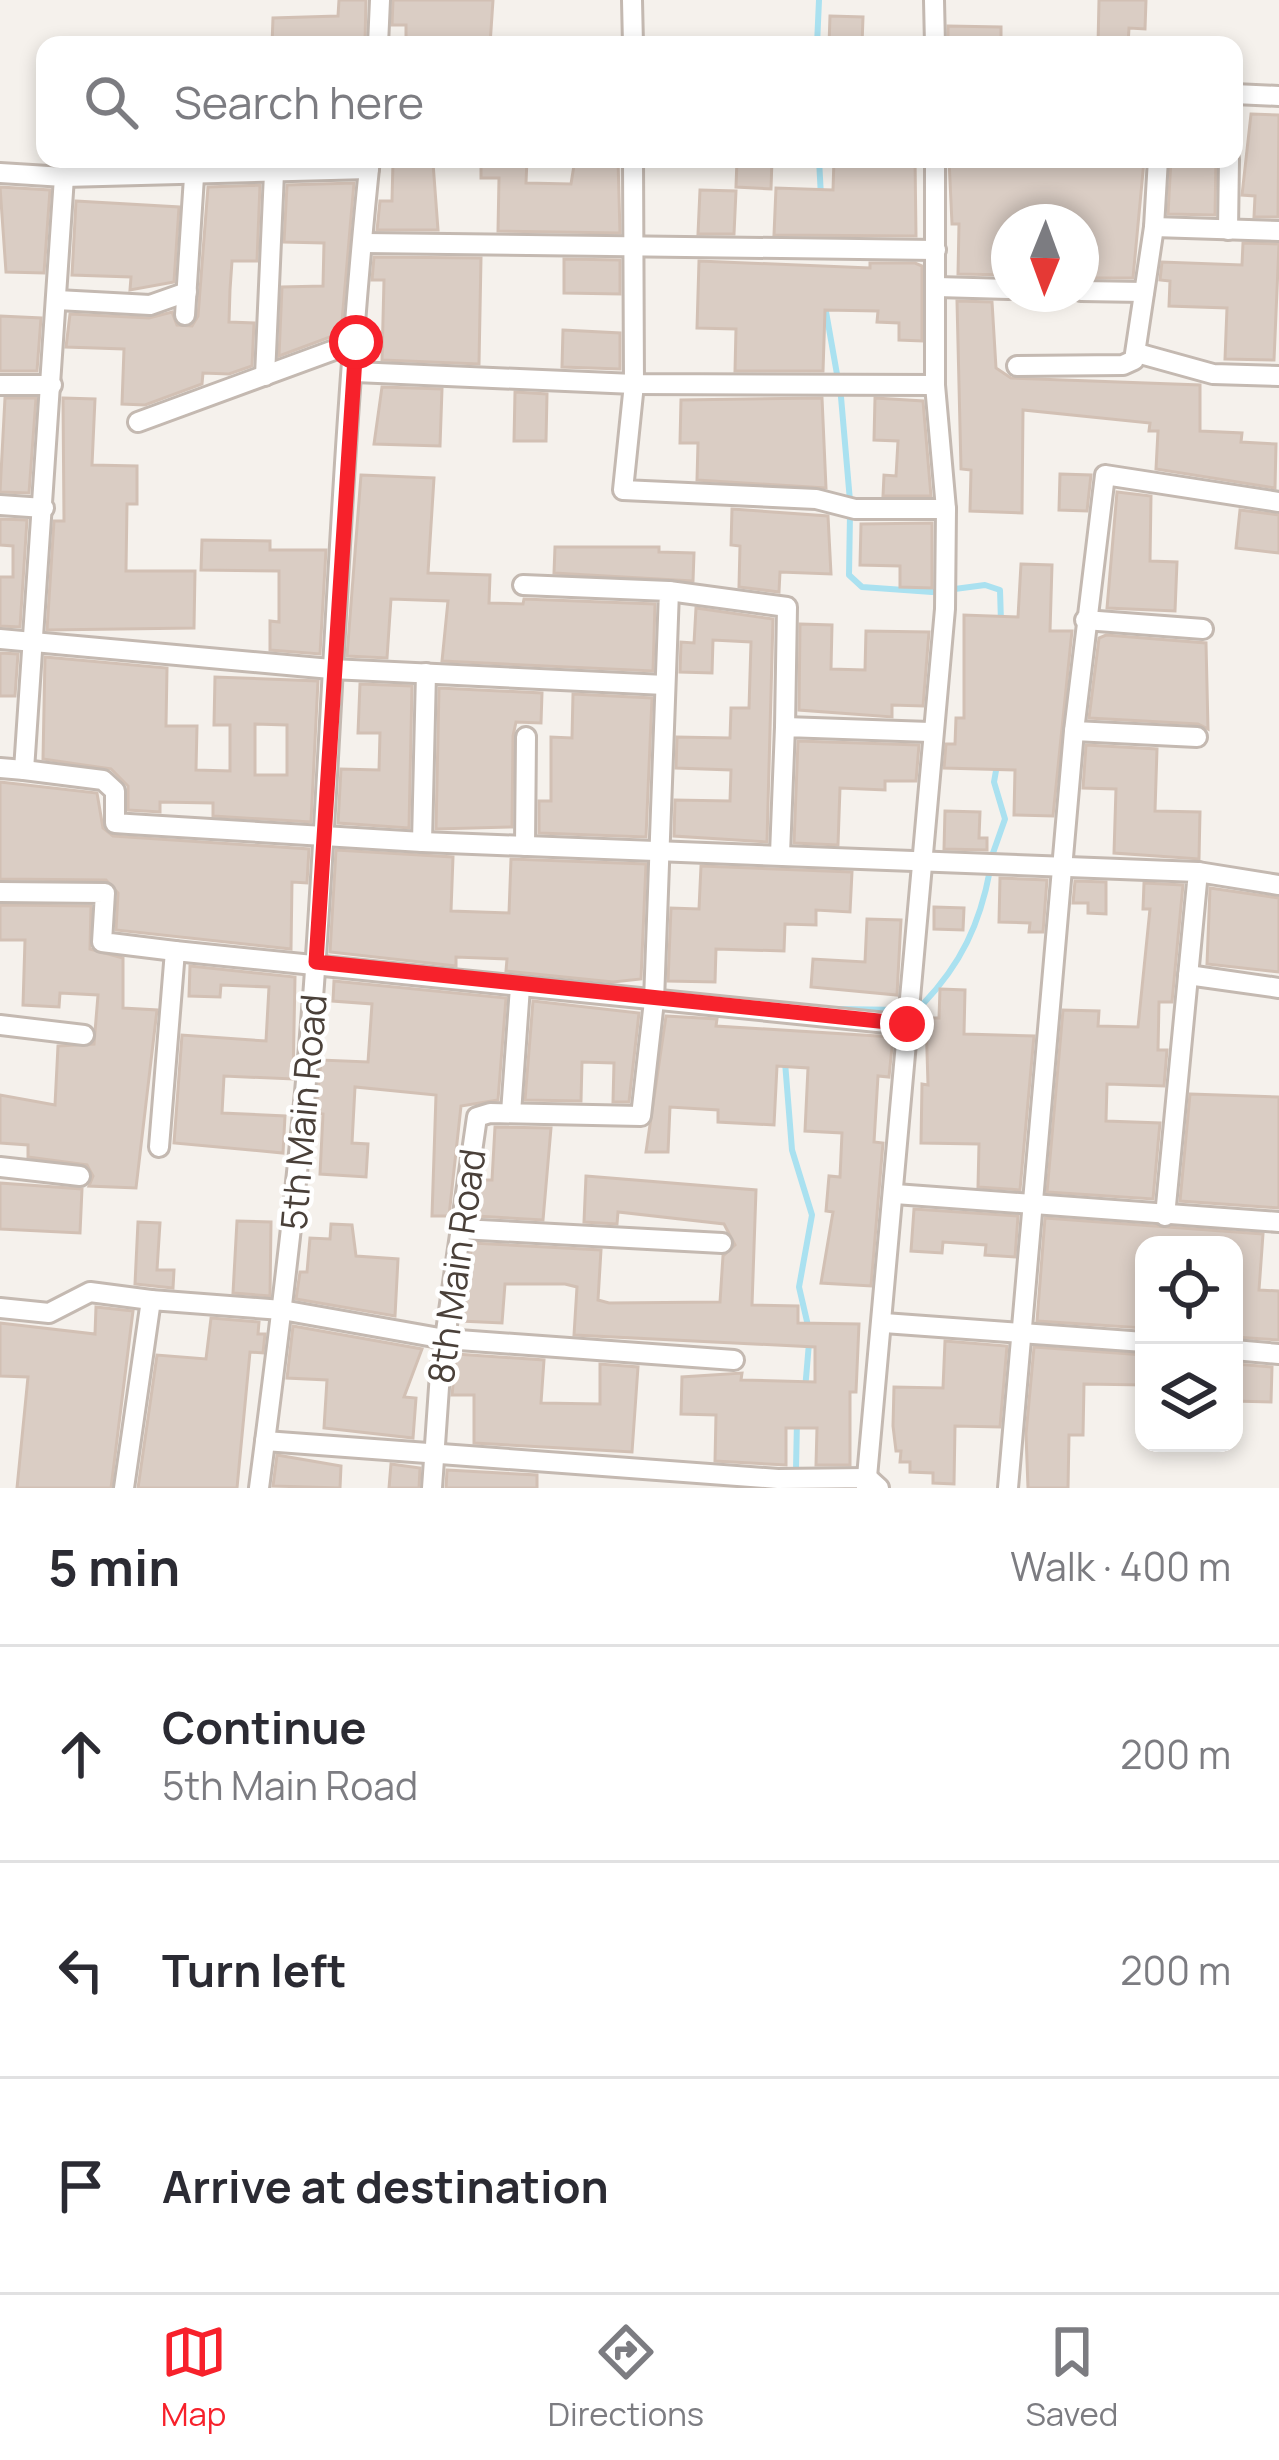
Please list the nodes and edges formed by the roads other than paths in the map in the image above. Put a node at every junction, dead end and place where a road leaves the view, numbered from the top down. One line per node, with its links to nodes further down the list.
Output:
1 (380, 0): 4 (street)
2 (632, 0): 5 (street)
3 (934, 0): 6 (street)
4 (378, 36)
5 (633, 36)
6 (934, 36)
7 (1243, 94): 8 (street)
8 (1279, 96)
9 (327, 168): 16 (street)
10 (369, 168): 22 (street, 5th Main Road)
11 (634, 168): 23 (street)
12 (935, 168): 24 (street)
13 (1157, 168): 19 (street)
14 (1229, 168): 20 (street)
15 (0, 173): 17 (street)
16 (274, 173): 18 (street); 36 (street)
17 (64, 177): 18 (street); 30 (street)
18 (194, 177): 28 (street)
19 (1154, 227): 20 (street); 29 (street)
20 (1228, 230): 21 (street)
21 (1279, 231)
22 (365, 243): 23 (street); 32 (street, 5th Main Road)
23 (634, 247): 24 (street); 38 (street)
24 (936, 250): 25 (street)
25 (937, 287): 26 (street); 41 (street)
26 (991, 288)
27 (1099, 291): 29 (street)
28 (187, 292): 30 (street); 31 (street)
29 (1144, 292): 33 (street)
30 (57, 300): 40 (street)
31 (185, 315)
32 (356, 342): 35 (street, 5th Main Road); 36 (street)
33 (1137, 353): 34 (street); 37 (street)
34 (1017, 366)
35 (355, 372): 38 (street); 53 (street, 5th Main Road)
36 (265, 376): 42 (street)
37 (1279, 376)
38 (634, 383): 41 (street); 46 (street)
39 (0, 385): 40 (street)
40 (52, 385): 45 (street)
41 (935, 385): 46 (street)
42 (138, 422)
43 (1279, 502): 49 (street)
44 (0, 505): 45 (street)
45 (44, 508): 52 (street)
46 (946, 509): 58 (street)
47 (523, 585): 48 (street)
48 (669, 591): 55 (street, 8th Main Road); 56 (street)
49 (1085, 620): 50 (street); 57 (street)
50 (1203, 628)
51 (0, 639): 52 (street)
52 (37, 641): 53 (street); 62 (street)
53 (331, 669): 54 (street); 63 (street, 5th Main Road)
54 (427, 673): 55 (street); 64 (street)
55 (665, 685): 66 (street, 8th Main Road)
56 (785, 727): 58 (street); 67 (street)
57 (1074, 731): 59 (street); 69 (street)
58 (930, 732): 68 (street)
59 (1197, 736)
60 (526, 737): 65 (street)
61 (0, 768): 62 (street)
62 (24, 770): 63 (street)
63 (324, 835): 64 (street); 74 (street, 5th Main Road)
64 (422, 842): 65 (street)
65 (525, 846): 66 (street)
66 (657, 849): 67 (street); 78 (street, 8th Main Road)
67 (780, 854): 68 (street)
68 (920, 859): 69 (street); 79 (street)
69 (1064, 866): 70 (street); 87 (street)
70 (1198, 872): 71 (street); 75 (street)
71 (1279, 885)
72 (0, 892): 73 (street)
73 (176, 951): 74 (street); 83 (street)
74 (316, 962): 76 (street); 94 (street, 5th Main Road)
75 (1188, 975): 77 (street); 88 (street)
76 (520, 987): 78 (street); 82 (street)
77 (1279, 988)
78 (654, 1001): 79 (street); 82 (street, 8th Main Road)
79 (907, 1024): 86 (street)
80 (0, 1025): 81 (street)
81 (83, 1035)
82 (511, 1113): 90 (street, 8th Main Road)
83 (159, 1148)
84 (0, 1167): 85 (street)
85 (80, 1176)
86 (895, 1194): 87 (street); 95 (street)
87 (1035, 1205): 88 (street); 96 (street)
88 (1166, 1216): 89 (street)
89 (1279, 1222)
90 (461, 1229): 91 (street); 97 (street, 8th Main Road)
91 (722, 1243)
92 (151, 1300): 93 (street); 94 (street); 105 (street)
93 (0, 1308)
94 (282, 1310): 97 (street); 102 (street, 5th Main Road)
95 (884, 1323): 96 (street); 104 (street)
96 (1019, 1331): 98 (street); 108 (street)
97 (446, 1339): 101 (street); 103 (street, 8th Main Road)
98 (1135, 1341)
99 (1243, 1351): 100 (street)
100 (1279, 1354)
101 (734, 1360)
102 (265, 1441): 103 (street); 106 (street, 5th Main Road)
103 (432, 1454): 104 (street); 107 (street, 8th Main Road)
104 (871, 1485)
105 (124, 1488)
106 (259, 1488)
107 (432, 1488)
108 (1008, 1488)

